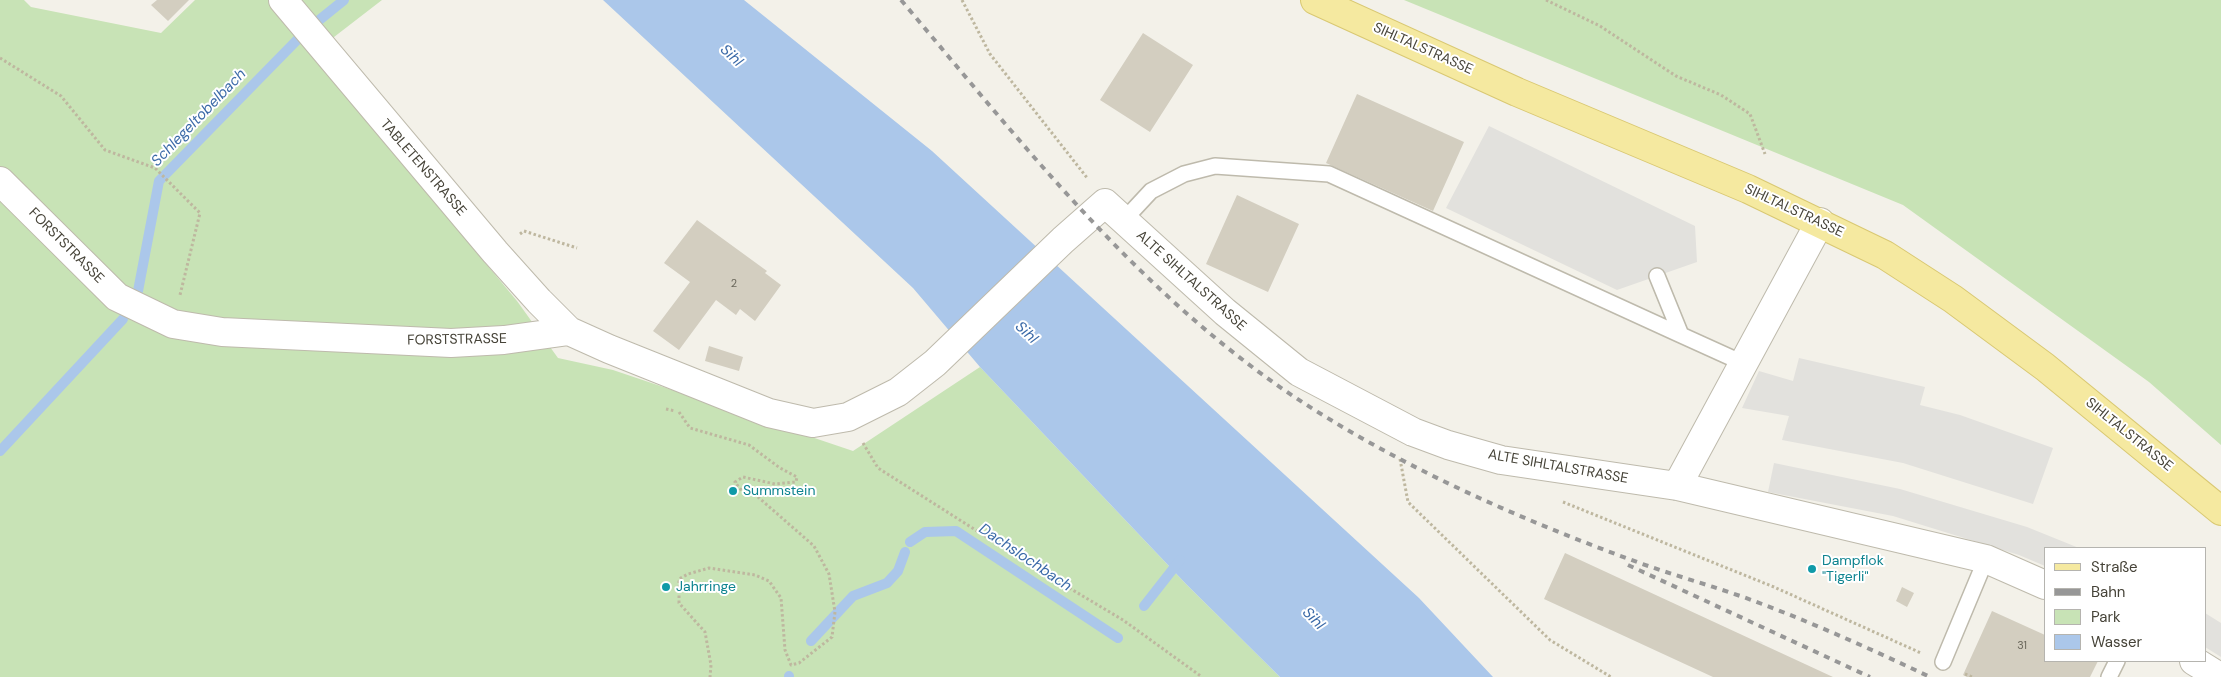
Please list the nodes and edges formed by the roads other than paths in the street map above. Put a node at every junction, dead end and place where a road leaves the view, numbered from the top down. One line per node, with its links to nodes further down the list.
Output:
1 (283, 0): 7 (street, TABLETENSTRASSE)
2 (1315, 0): 5 (main road, SIHLTALSTRASSE)
3 (0, 181): 7 (street, FORSTSTRASSE)
4 (1114, 211): 7 (street); 8 (lane); 10 (street, ALTE SIHLTALSTRASSE)
5 (1820, 222): 9 (street); 11 (main road, SIHLTALSTRASSE)
6 (1657, 276): 8 (lane)
7 (569, 331)
8 (1681, 335): 9 (lane)
9 (1745, 364): 10 (street)
10 (1677, 486): 12 (street, ALTE SIHLTALSTRASSE)
11 (2221, 511)
12 (1986, 559): 13 (street, ALTE SIHLTALSTRASSE); 14 (lane)
13 (2044, 585)
14 (1943, 662)
15 (2116, 662): 16 (lane)
16 (2109, 677)

